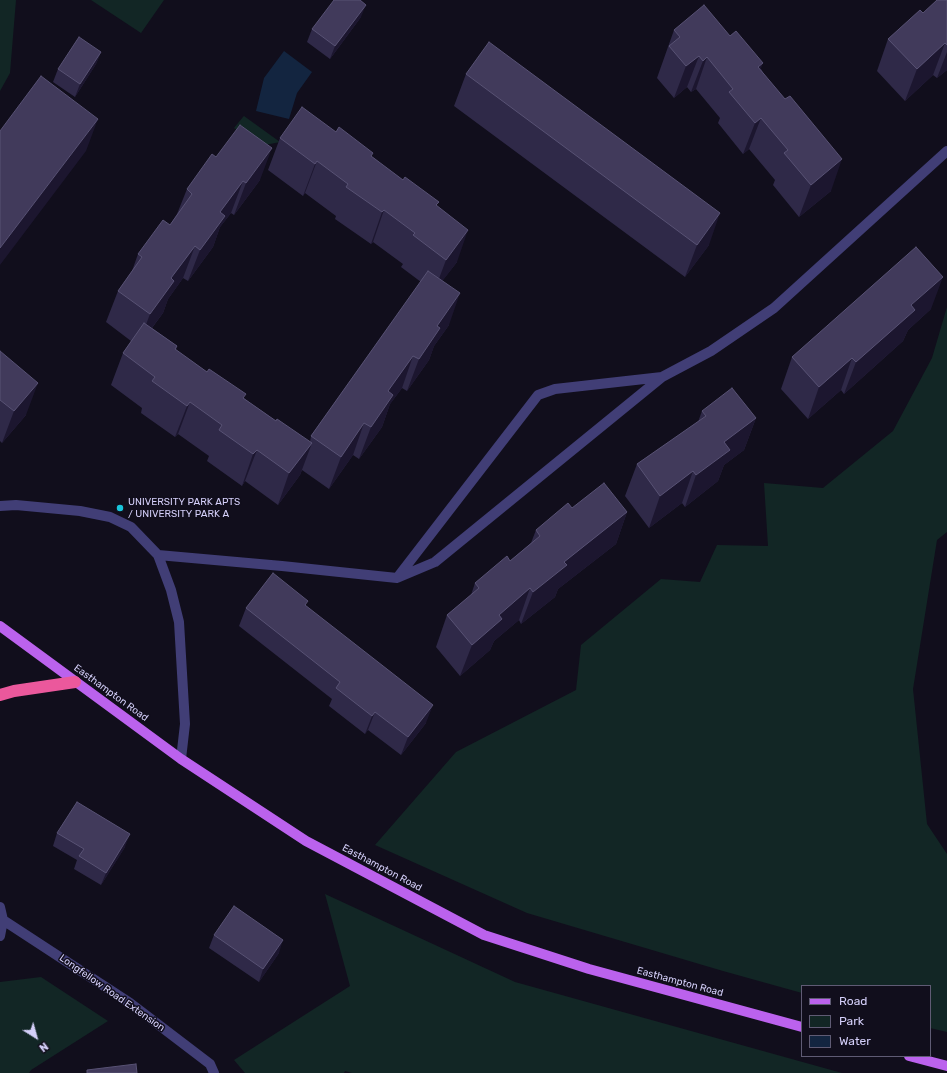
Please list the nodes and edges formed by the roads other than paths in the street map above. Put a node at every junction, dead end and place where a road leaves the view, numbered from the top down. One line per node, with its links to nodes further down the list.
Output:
1 (947, 151): 2 (street)
2 (662, 377): 5 (street); 5 (street)
3 (0, 506): 4 (street)
4 (158, 555): 5 (street); 9 (street)
5 (397, 578)
6 (0, 626): 7 (main road, Easthampton Road)
7 (74, 682): 8 (highway); 9 (main road, Easthampton Road)
8 (0, 695)
9 (181, 759): 13 (main road, Easthampton Road)
10 (0, 907): 11 (street)
11 (3, 920): 12 (street); 16 (street, Longfellow Road Extension)
12 (0, 936)
13 (801, 1027)
14 (913, 1057): 15 (main road)
15 (947, 1066)
16 (214, 1073)

